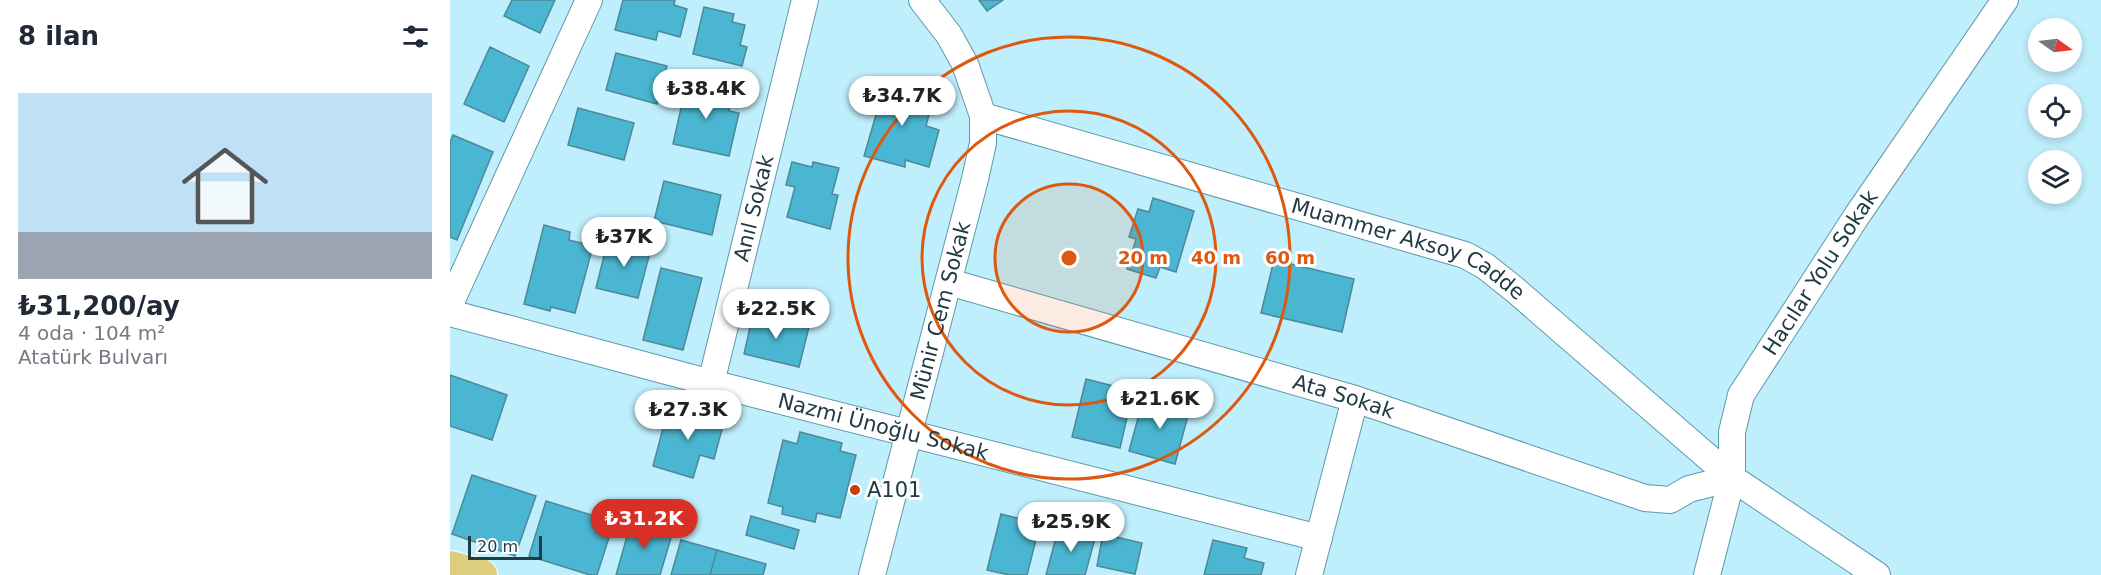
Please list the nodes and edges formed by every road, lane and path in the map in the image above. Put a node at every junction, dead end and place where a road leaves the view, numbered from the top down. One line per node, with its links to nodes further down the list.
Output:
1 (589, 0): 7 (street)
2 (805, 0): 9 (street, Anıl Sokak)
3 (922, 0): 5 (street)
4 (2005, 0): 12 (street, Hacılar Yolu Sokak)
5 (983, 116): 6 (street, Münir Cem Sokak); 12 (street, Muammer Aksoy Cadde)
6 (949, 282): 10 (street, Ata Sokak); 11 (street, Münir Cem Sokak)
7 (450, 304)
8 (450, 313): 9 (street, Nazmi Ünoğlu Sokak)
9 (711, 383): 11 (street, Nazmi Ünoğlu Sokak)
10 (1356, 399): 12 (street, Ata Sokak); 13 (street)
11 (910, 433): 13 (street, Nazmi Ünoğlu Sokak); 16 (street, Münir Cem Sokak)
12 (1732, 478): 18 (street, Hacılar Yolu Sokak); 19 (street, Muammer Aksoy Cadde)
13 (1319, 538): 17 (street)
14 (450, 567): 15 (main road)
15 (481, 575)
16 (872, 575)
17 (1309, 575)
18 (1707, 575)
19 (1877, 575)

